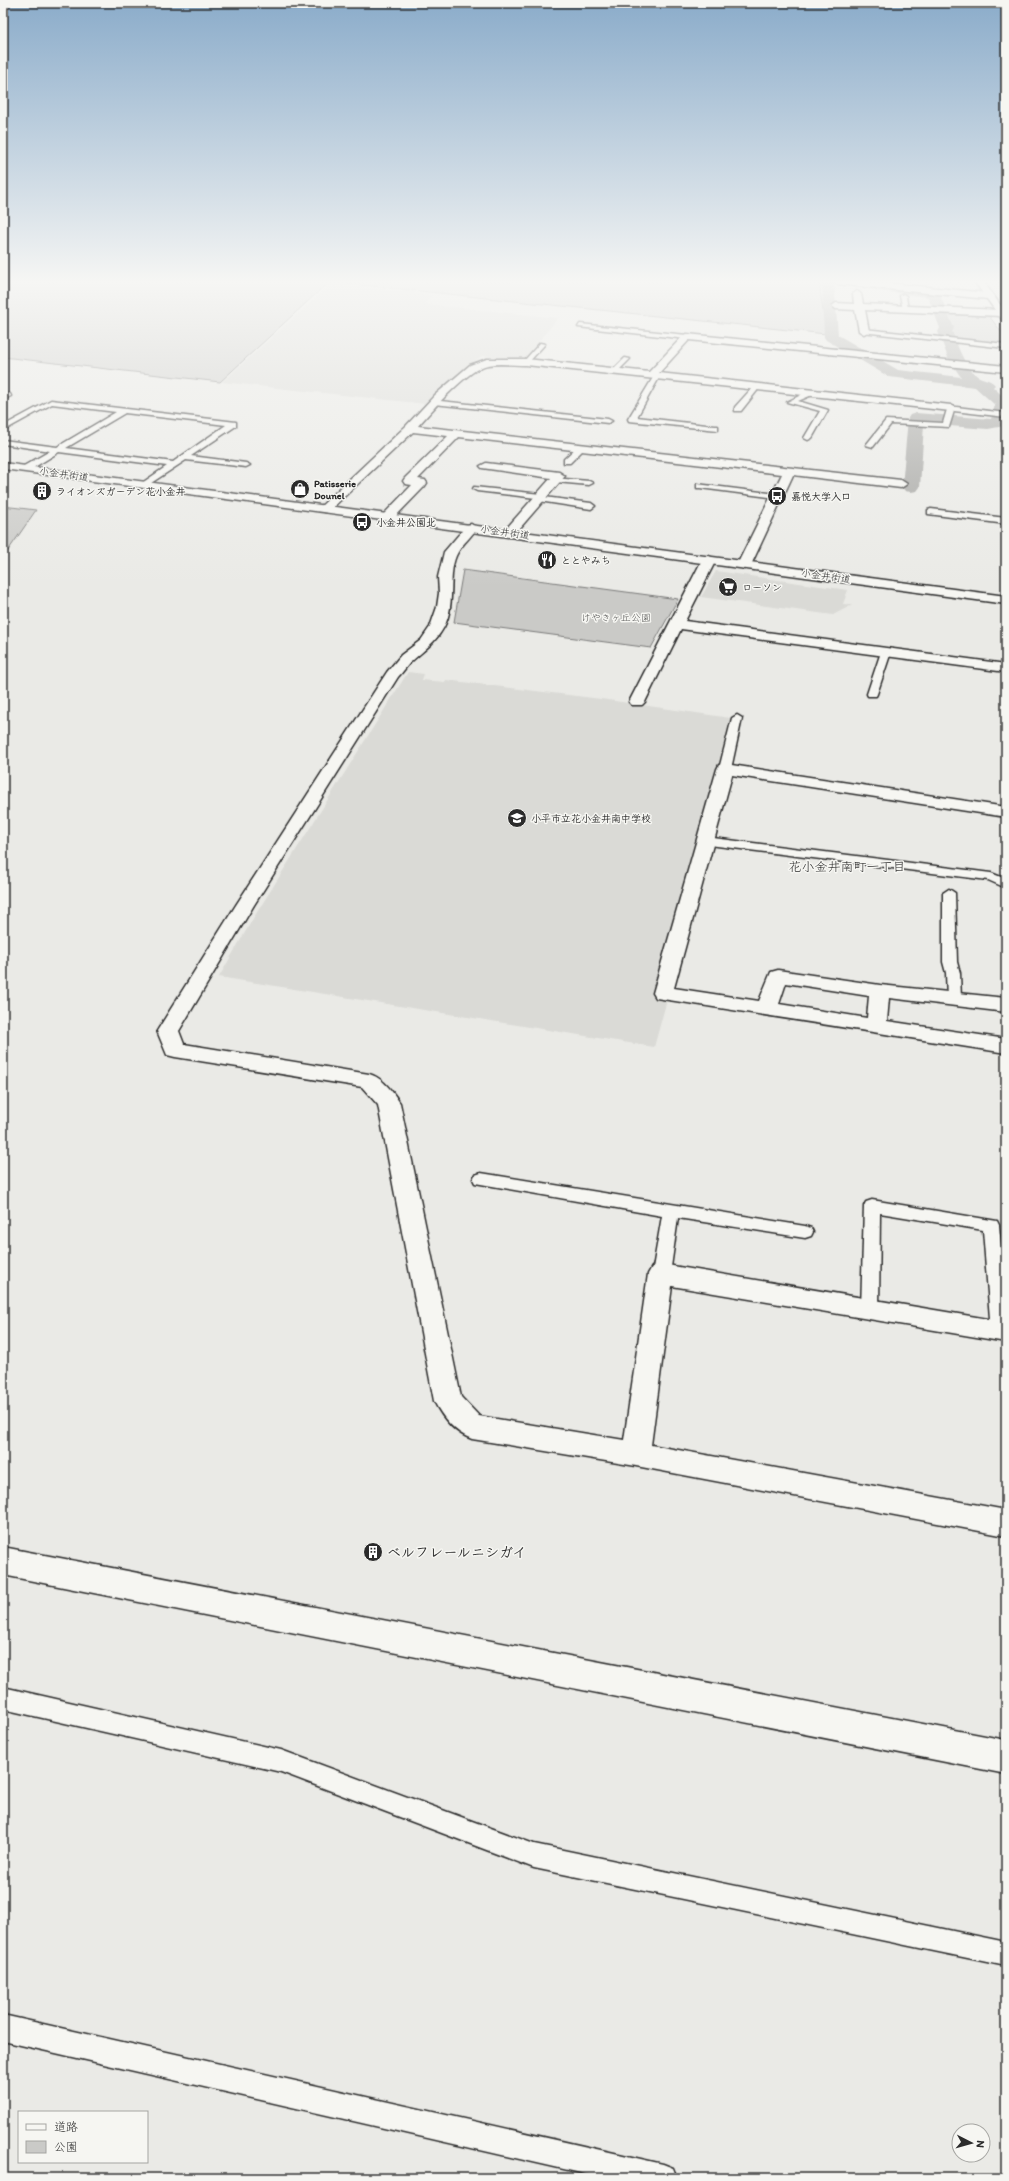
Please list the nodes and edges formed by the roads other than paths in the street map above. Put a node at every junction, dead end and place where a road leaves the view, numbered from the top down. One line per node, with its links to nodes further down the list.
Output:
1 (456, 383): 6 (street)
2 (651, 383): 13 (lane)
3 (717, 383): 4 (street)
4 (756, 387): 5 (street); 7 (lane)
5 (809, 393): 10 (street); 16 (lane)
6 (434, 402): 11 (lane); 12 (street)
7 (738, 409)
8 (123, 411): 14 (lane); 20 (lane); 21 (lane)
9 (1006, 414): 10 (lane)
10 (950, 416): 18 (lane)
11 (608, 421)
12 (410, 428): 15 (street); 38 (street)
13 (715, 428)
14 (3, 429)
15 (457, 433): 19 (street); 40 (street)
16 (808, 438)
17 (3, 442): 20 (lane)
18 (870, 445)
19 (581, 448): 22 (lane); 28 (street)
20 (58, 449): 23 (lane); 27 (lane)
21 (185, 458): 23 (lane); 24 (lane)
22 (567, 461)
23 (175, 465): 32 (lane)
24 (246, 465)
25 (3, 466): 27 (street, 小金井街道)
26 (486, 466): 29 (street)
27 (25, 469): 32 (street, 小金井街道)
28 (789, 471): 31 (street); 35 (street)
29 (556, 480): 30 (lane); 36 (street)
30 (589, 483)
31 (901, 484)
32 (145, 485): 38 (street, 小金井街道)
33 (700, 486): 35 (lane)
34 (477, 489): 36 (lane)
35 (777, 496): 45 (street)
36 (540, 498): 37 (lane); 43 (street)
37 (591, 506)
38 (325, 508): 40 (street, 小金井街道)
39 (931, 512): 41 (lane)
40 (388, 517): 42 (street, 小金井街道)
41 (1006, 521)
42 (471, 528): 43 (street, 小金井街道); 70 (street)
43 (509, 533): 44 (street, 小金井街道)
44 (709, 560): 45 (street, 小金井街道); 47 (street)
45 (744, 565): 46 (street, 小金井街道)
46 (1006, 600)
47 (675, 624): 48 (street); 51 (street)
48 (886, 652): 49 (street); 50 (lane)
49 (1006, 668)
50 (872, 694)
51 (637, 702)
52 (737, 718): 53 (lane)
53 (725, 770): 54 (street); 55 (street)
54 (1006, 812)
55 (705, 841): 56 (lane); 61 (street)
56 (1006, 884)
57 (949, 894): 59 (lane)
58 (880, 991): 59 (street); 61 (street); 62 (street)
59 (954, 999): 60 (street)
60 (1006, 1005)
61 (767, 1009): 62 (street)
62 (876, 1026): 63 (street)
63 (1006, 1046)
64 (481, 1179): 65 (lane)
65 (671, 1211): 66 (lane); 67 (lane)
66 (805, 1232)
67 (661, 1274): 68 (street); 70 (street)
68 (870, 1310): 69 (street); 69 (lane)
69 (1003, 1332)
70 (636, 1454): 71 (street)
71 (1006, 1523)
72 (3, 1561): 74 (street)
73 (3, 1698): 75 (lane)
74 (1006, 1757)
75 (1006, 1954)
76 (3, 2028): 77 (lane)
77 (663, 2178)

